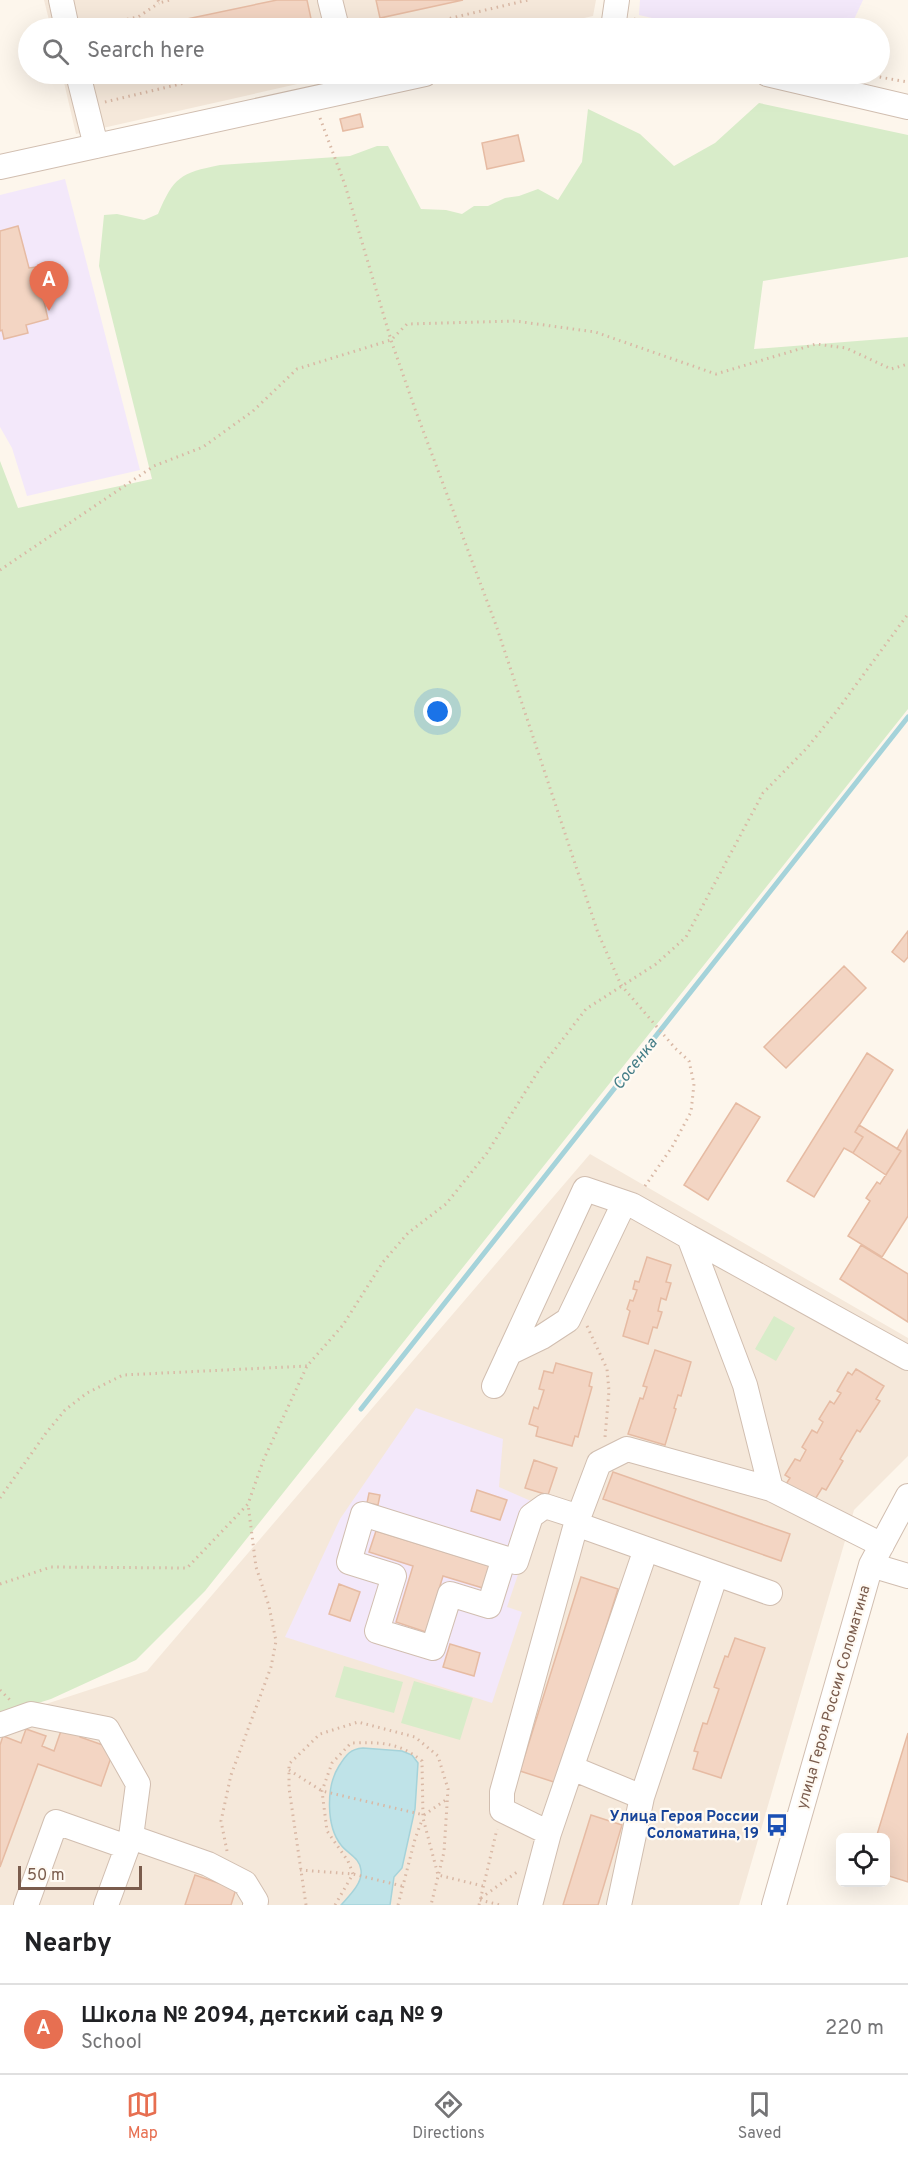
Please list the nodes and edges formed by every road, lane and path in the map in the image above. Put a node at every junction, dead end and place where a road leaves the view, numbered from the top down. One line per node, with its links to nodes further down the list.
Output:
1 (61, 0): 6 (street)
2 (170, 0): 5 (path)
3 (330, 0): 8 (street)
4 (528, 0): 9 (path)
5 (159, 1): 7 (path)
6 (65, 18)
7 (138, 18)
8 (334, 18)
9 (452, 18)
10 (890, 79): 11 (path)
11 (908, 82)
12 (80, 84): 18 (street)
13 (180, 84): 18 (path)
14 (342, 84): 16 (street)
15 (810, 84): 17 (street)
16 (309, 98): 18 (street); 20 (path)
17 (908, 107)
18 (93, 136): 19 (street)
19 (0, 167)
20 (391, 340): 21 (path); 22 (path); 24 (path)
21 (908, 364)
22 (0, 570)
23 (908, 614): 24 (path)
24 (621, 985): 25 (path); 30 (path)
25 (628, 1204): 26 (street); 27 (street); 28 (street)
26 (689, 1237): 29 (street); 33 (street)
27 (578, 1298): 28 (street); 32 (path)
28 (509, 1353): 31 (street)
29 (908, 1358)
30 (307, 1366): 35 (path); 36 (path)
31 (494, 1386)
32 (599, 1463): 33 (street); 37 (street)
33 (771, 1488): 39 (street)
34 (908, 1496): 39 (street, улица Героя России Соломатина)
35 (0, 1497)
36 (248, 1504): 43 (path); 58 (path)
37 (577, 1520): 38 (street); 40 (street); 51 (street)
38 (646, 1549): 41 (street); 46 (street)
39 (876, 1555): 42 (street); 73 (street, улица Героя России Соломатина)
40 (504, 1558): 40 (street)
41 (716, 1574): 44 (street); 49 (street)
42 (908, 1576)
43 (0, 1584)
44 (770, 1593)
45 (0, 1725): 53 (street)
46 (572, 1768): 49 (street); 54 (street)
47 (289, 1770): 48 (path); 50 (path); 55 (path)
48 (322, 1791): 52 (path); 52 (path); 56 (path)
49 (642, 1797): 72 (street)
50 (447, 1799): 52 (path); 57 (path)
51 (502, 1810): 54 (street); 60 (path)
52 (424, 1816): 57 (path); 59 (path)
53 (129, 1842): 58 (street); 62 (street); 63 (street)
54 (547, 1843): 61 (path); 71 (street)
55 (300, 1870): 56 (path); 65 (path)
56 (353, 1874): 59 (path); 66 (path)
57 (438, 1875): 60 (path); 68 (path)
58 (245, 1883): 64 (street)
59 (402, 1886): 67 (path)
60 (483, 1886): 61 (path)
61 (480, 1900): 69 (path); 70 (path)
62 (26, 1905)
63 (106, 1905)
64 (255, 1905)
65 (306, 1905)
66 (336, 1905)
67 (398, 1905)
68 (431, 1905)
69 (479, 1905)
70 (500, 1905)
71 (530, 1905)
72 (619, 1905)
73 (774, 1905)

